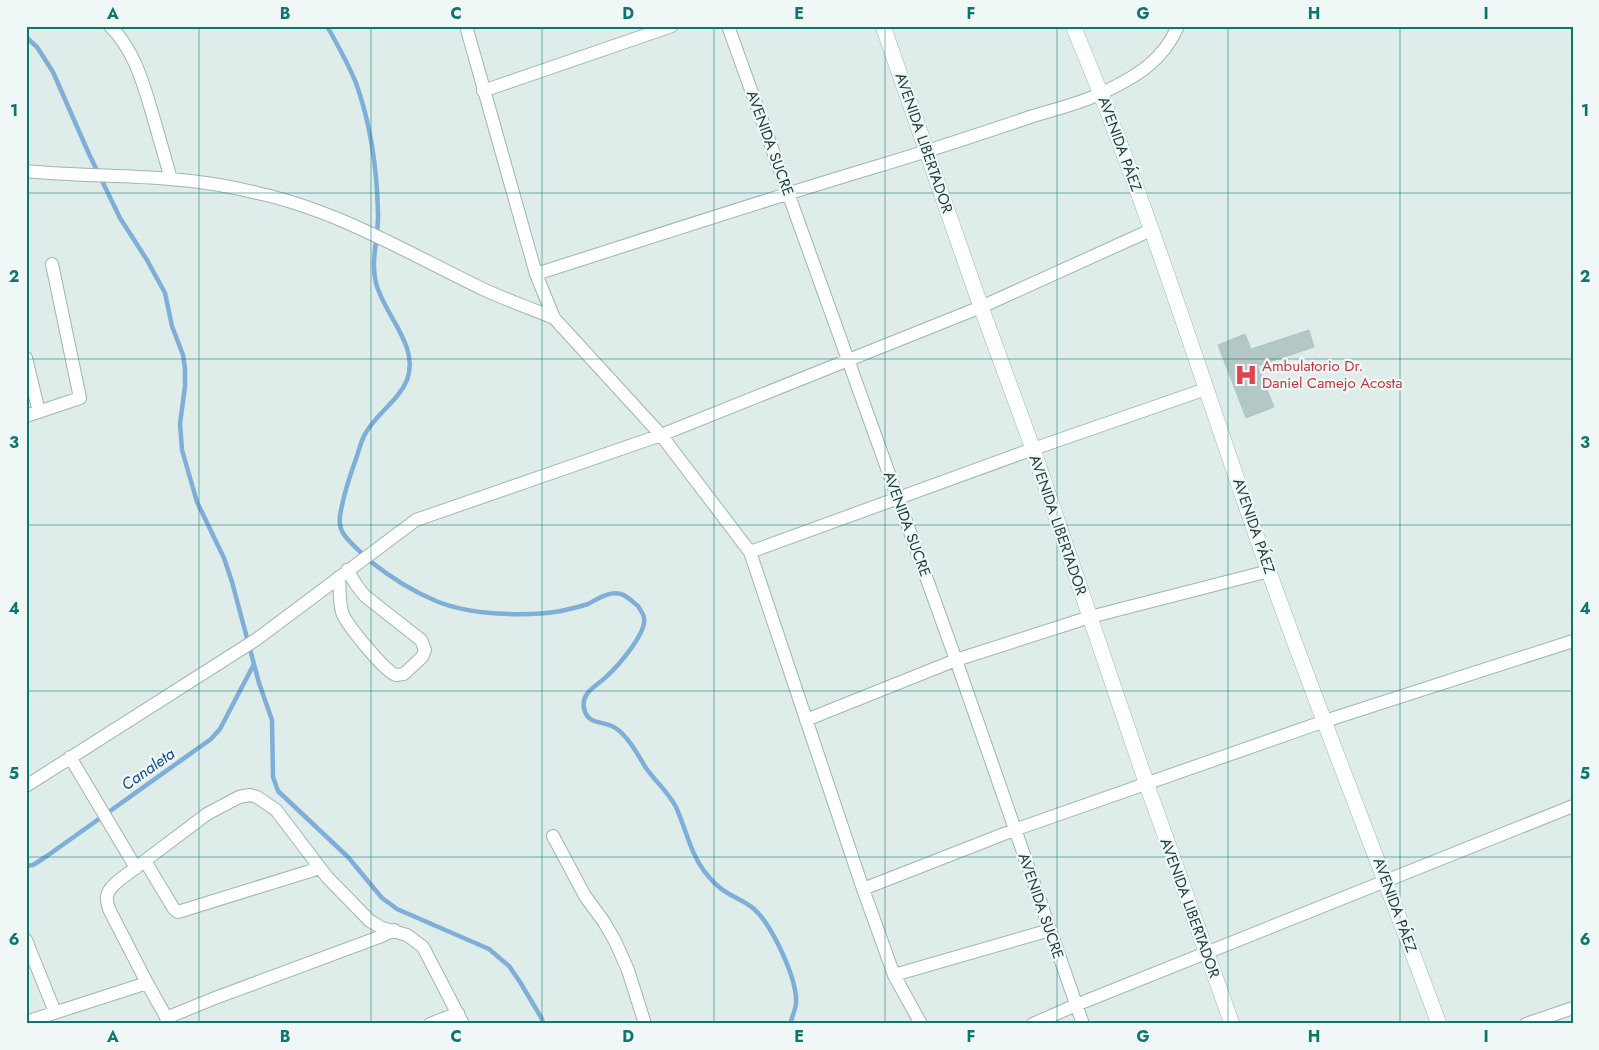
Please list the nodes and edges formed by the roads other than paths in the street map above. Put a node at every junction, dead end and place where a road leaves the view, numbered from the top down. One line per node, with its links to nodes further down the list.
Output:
1 (110, 26): 12 (street)
2 (466, 26): 8 (street)
3 (672, 26): 8 (street)
4 (728, 26): 13 (street, AVENIDA SUCRE)
5 (883, 26): 10 (main road, AVENIDA LIBERTADOR)
6 (1074, 26): 9 (main road, AVENIDA PÁEZ)
7 (1178, 26): 9 (street)
8 (483, 92): 16 (street)
9 (1102, 93): 10 (street); 14 (main road, AVENIDA PÁEZ)
10 (927, 152): 13 (street); 17 (main road, AVENIDA LIBERTADOR)
11 (26, 170): 12 (street)
12 (171, 179): 18 (street)
13 (788, 193): 16 (street); 20 (street, AVENIDA SUCRE)
14 (1151, 230): 17 (street); 21 (main road, AVENIDA PÁEZ)
15 (52, 264): 22 (street)
16 (536, 274): 18 (street)
17 (981, 307): 20 (street); 24 (main road, AVENIDA LIBERTADOR)
18 (554, 318): 23 (street)
19 (26, 358): 22 (street)
20 (847, 361): 23 (street); 25 (street, AVENIDA SUCRE)
21 (1206, 389): 24 (street); 27 (main road, AVENIDA PÁEZ)
22 (32, 414)
23 (661, 435): 26 (street); 28 (street)
24 (1033, 449): 25 (street); 29 (main road, AVENIDA LIBERTADOR)
25 (898, 500): 26 (street); 31 (street, AVENIDA SUCRE)
26 (750, 552): 32 (street)
27 (1269, 571): 29 (street); 33 (main road, AVENIDA PÁEZ)
28 (343, 573): 28 (street); 34 (street)
29 (1090, 618): 31 (street); 35 (main road, AVENIDA LIBERTADOR)
30 (1573, 641): 33 (street)
31 (956, 660): 32 (street); 38 (street, AVENIDA SUCRE)
32 (806, 720): 43 (street)
33 (1325, 722): 35 (street); 42 (main road, AVENIDA PÁEZ)
34 (70, 757): 36 (street); 40 (street)
35 (1147, 785): 38 (street); 47 (main road, AVENIDA LIBERTADOR)
36 (26, 786)
37 (1573, 806): 42 (street)
38 (1014, 830): 43 (street); 45 (street, AVENIDA SUCRE)
39 (553, 836): 57 (street)
40 (141, 864): 41 (street); 41 (street); 49 (street)
41 (320, 868): 44 (street)
42 (1386, 880): 47 (street); 62 (main road, AVENIDA PÁEZ)
43 (863, 889): 48 (street)
44 (394, 930): 53 (street); 54 (street)
45 (1050, 930): 48 (street); 50 (street, AVENIDA SUCRE)
46 (26, 940): 52 (street)
47 (1206, 953): 50 (street); 61 (main road, AVENIDA LIBERTADOR)
48 (894, 975): 58 (street)
49 (147, 983): 52 (street); 54 (street)
50 (1076, 1005): 59 (street); 60 (street, AVENIDA SUCRE)
51 (1573, 1008): 63 (street)
52 (55, 1012): 55 (street)
53 (460, 1019): 56 (street)
54 (168, 1021)
55 (26, 1022)
56 (430, 1024)
57 (645, 1024)
58 (921, 1024)
59 (1033, 1024)
60 (1083, 1024)
61 (1232, 1024)
62 (1439, 1024)
63 (1526, 1024)

